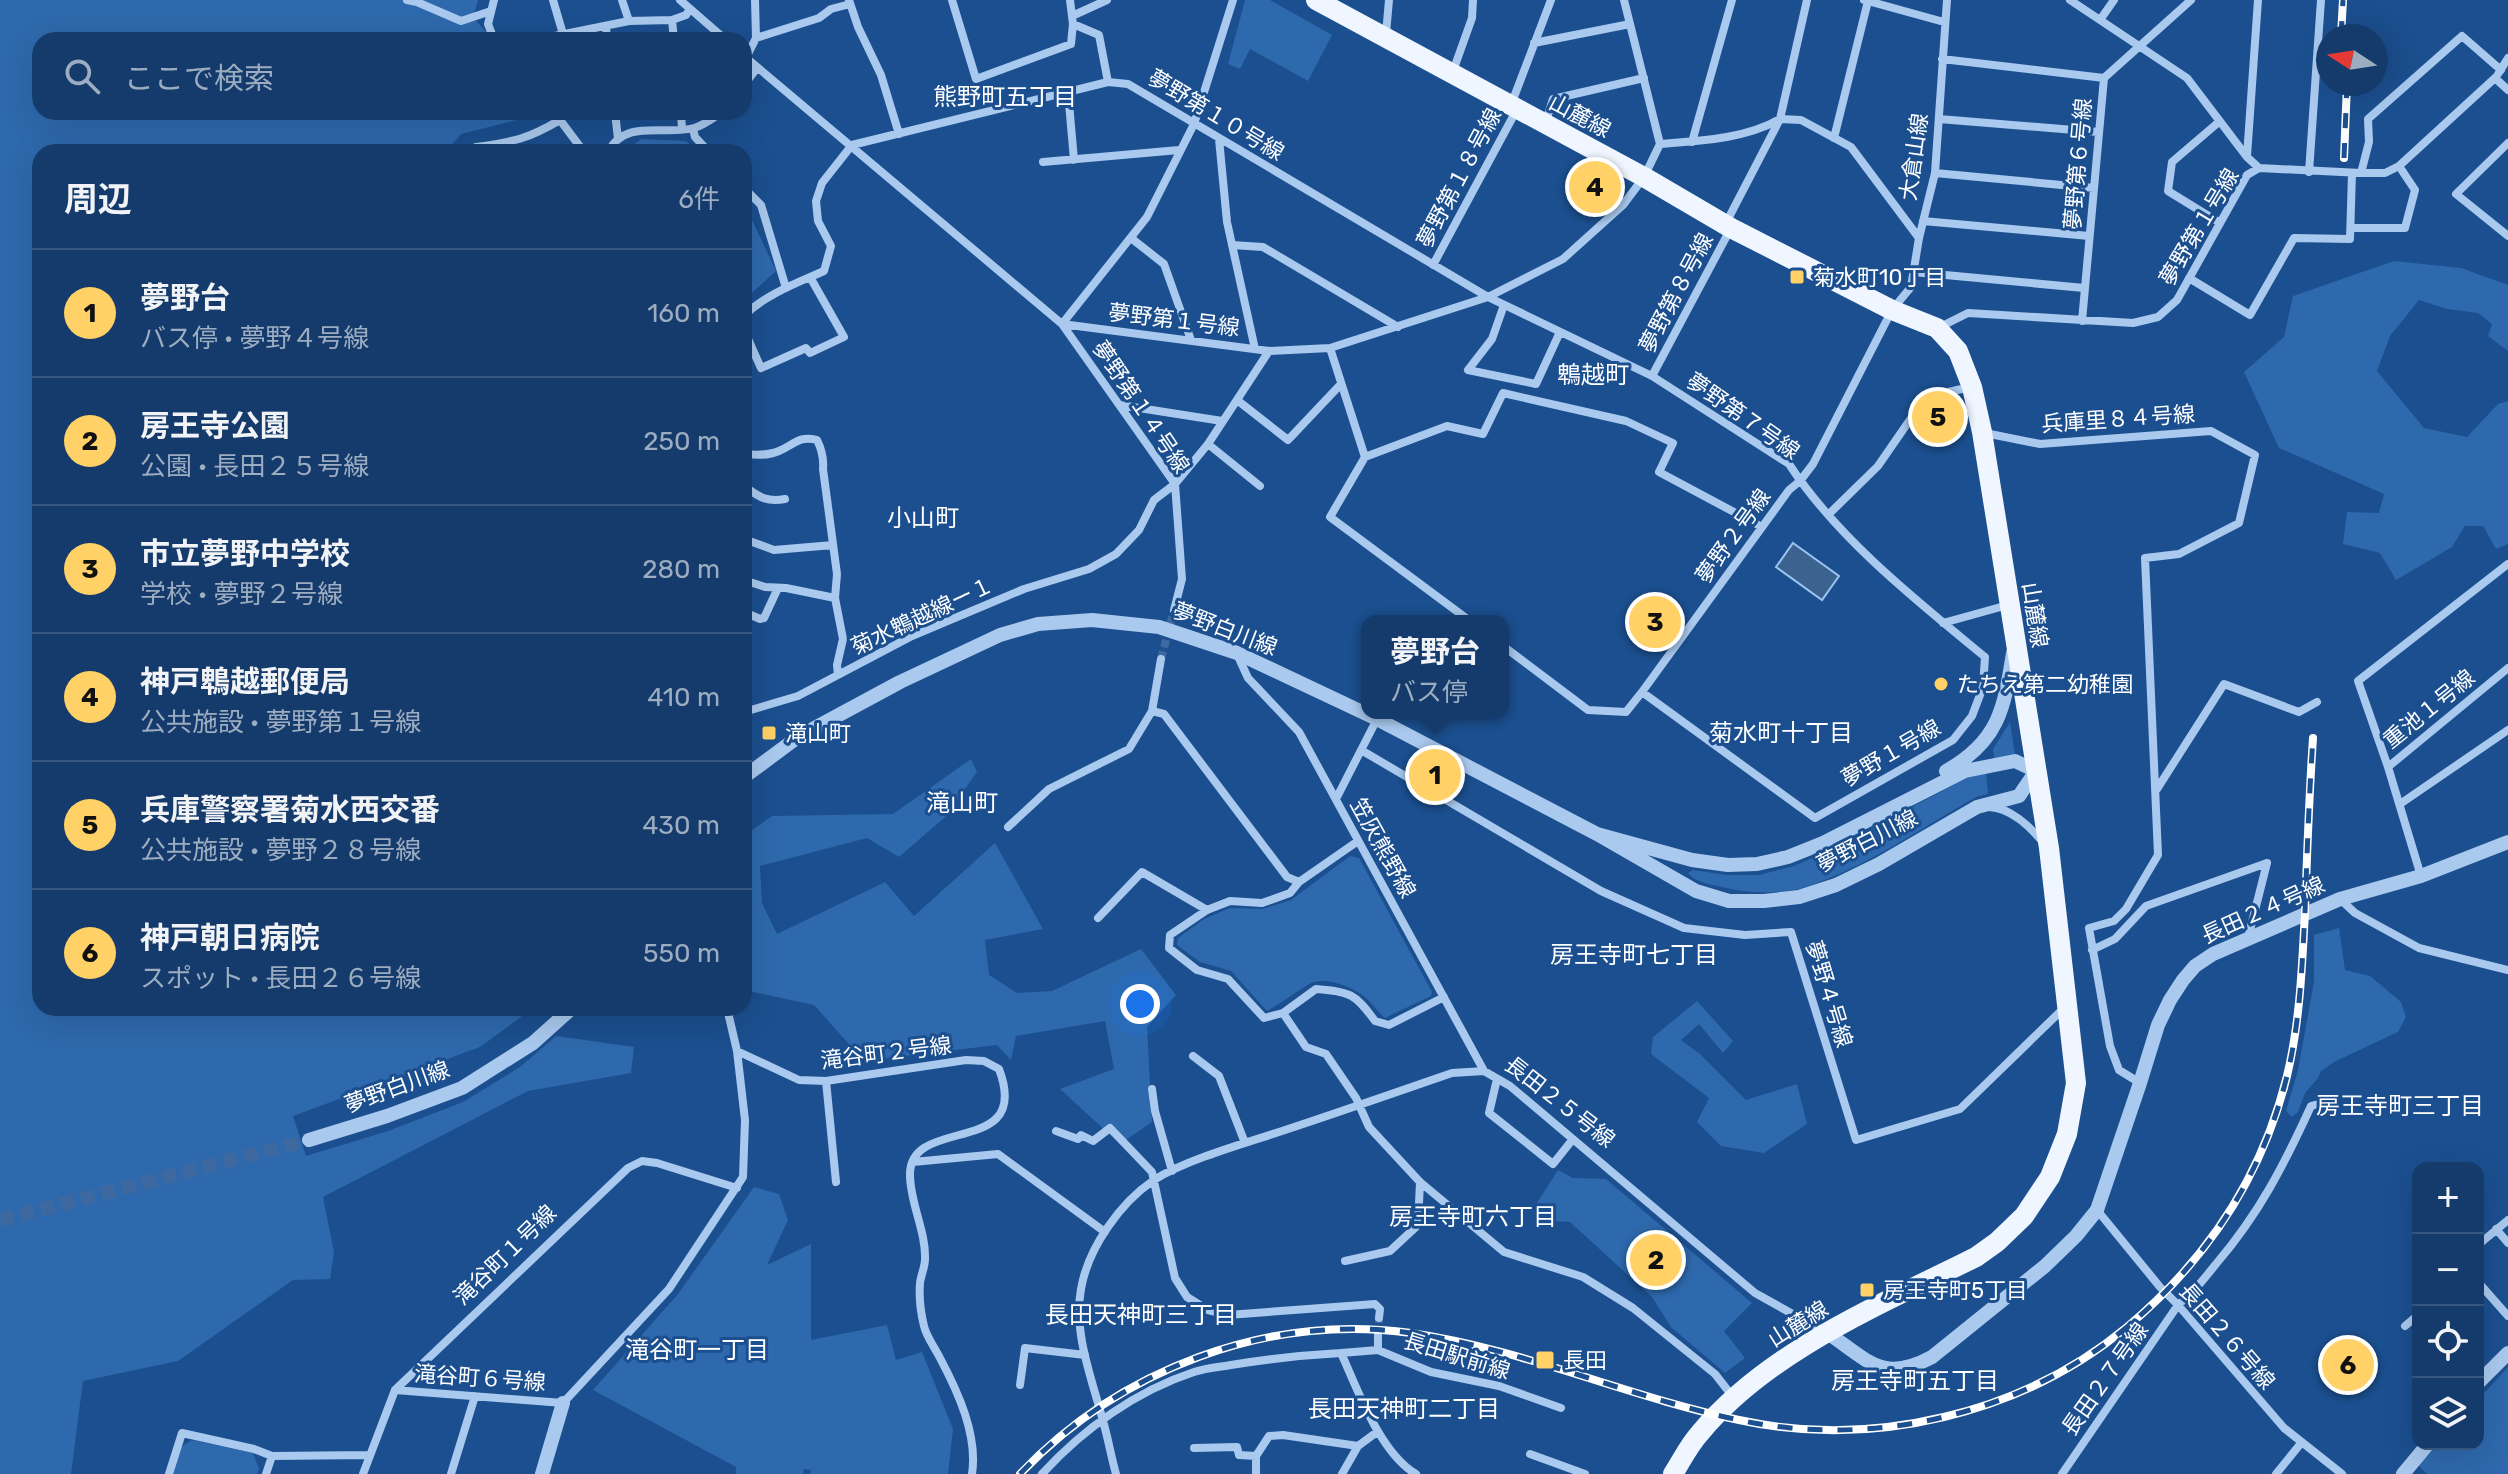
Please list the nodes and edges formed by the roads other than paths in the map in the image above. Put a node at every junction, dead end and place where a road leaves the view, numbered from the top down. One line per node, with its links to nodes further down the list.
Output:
1 (407, 0): 27 (street)
2 (494, 0): 27 (street)
3 (553, 0): 36 (street)
4 (622, 0): 31 (street)
5 (680, 0): 26 (street)
6 (755, 0): 41 (street)
7 (952, 0): 29 (street)
8 (1070, 0): 29 (street)
9 (1107, 0): 29 (street)
10 (1233, 0): 67 (street)
11 (1316, 0): 42 (main road, 山麓線)
12 (1389, 0): 42 (street)
13 (1473, 0): 52 (street)
14 (1551, 0): 43 (street, 夢野第１８号線)
15 (1624, 0): 33 (street)
16 (1732, 0): 76 (street)
17 (1807, 0): 59 (street, 夢野第８号線)
18 (1947, 0): 32 (street, 大倉山線)
19 (2070, 0): 30 (street)
20 (2114, 0): 30 (street)
21 (2191, 0): 45 (street, 夢野第６号線)
22 (2258, 0): 85 (street)
23 (2321, 0): 90 (street)
24 (1866, 1): 32 (street); 73 (street)
25 (850, 2): 41 (street); 72 (street)
26 (690, 9): 28 (street); 40 (street)
27 (491, 11): 35 (street)
28 (672, 20): 31 (street); 39 (street)
29 (1072, 20): 55 (street)
30 (2100, 20): 45 (street)
31 (629, 21): 34 (street)
32 (1944, 22): 47 (street, 大倉山線)
33 (1630, 24): 43 (street); 53 (street)
34 (606, 26): 37 (street); 38 (street)
35 (491, 32)
36 (562, 32)
37 (574, 32)
38 (606, 32)
39 (673, 32)
40 (717, 32)
41 (756, 38): 44 (street)
42 (1385, 39): 52 (main road, 山麓線)
43 (1534, 43): 58 (street, 夢野第１８号線)
44 (752, 45)
45 (2140, 45): 54 (street, 夢野第６号線); 66 (street)
46 (2508, 58): 50 (street)
47 (1942, 59): 54 (street); 60 (street, 大倉山線)
48 (752, 63): 49 (street)
49 (757, 68): 51 (street); 82 (street)
50 (2498, 74): 56 (street); 88 (street); 92 (street)
51 (752, 75)
52 (1452, 75): 58 (main road, 山麓線)
53 (1644, 78): 68 (street); 81 (street)
54 (2104, 78): 71 (street, 夢野第６号線)
55 (1108, 82): 57 (street); 67 (street, 夢野第１０号線)
56 (2508, 90)
57 (1068, 92): 72 (street); 86 (street)
58 (1514, 107): 68 (main road, 山麓線); 105 (street, 夢野第１８号線)
59 (1780, 119): 73 (street); 76 (street); 98 (street, 夢野第８号線)
60 (1939, 119): 71 (street); 91 (street, 大倉山線)
61 (554, 120): 77 (street)
62 (562, 120): 78 (street)
63 (616, 120): 74 (street)
64 (681, 120): 69 (street)
65 (711, 120): 70 (street)
66 (2220, 121): 85 (street); 97 (street)
67 (1194, 124): 75 (street, 夢野第１０号線); 84 (street)
68 (1545, 124): 93 (main road, 山麓線)
69 (682, 129): 70 (street); 74 (street)
70 (693, 129): 80 (street)
71 (2098, 132): 94 (street, 夢野第６号線)
72 (899, 134): 82 (street)
73 (1834, 138): 103 (street)
74 (618, 139): 79 (street)
75 (1219, 139): 104 (street); 105 (street, 夢野第１０号線)
76 (1692, 142): 81 (street)
77 (499, 144)
78 (578, 144)
79 (614, 144)
80 (702, 144)
81 (1660, 144): 93 (street, 夢野第１号線)
82 (852, 145): 107 (street); 116 (street)
83 (2507, 147): 101 (street)
84 (1179, 150): 86 (street); 102 (street)
85 (2247, 157): 89 (street)
86 (1074, 160): 87 (street)
87 (1043, 162)
88 (2399, 166): 92 (street, 夢野第１号線); 99 (street)
89 (2259, 168): 90 (street, 夢野第１号線); 97 (street, 夢野第１号線)
90 (2309, 172): 92 (street, 夢野第１号線)
91 (1935, 173): 94 (street); 96 (street, 大倉山線)
92 (2357, 173): 99 (street)
93 (1644, 177): 98 (main road, 山麓線); 111 (street, 夢野第１号線)
94 (2094, 188): 100 (street, 夢野第６号線)
95 (752, 196): 109 (street)
96 (1923, 221): 100 (street); 103 (street, 大倉山線)
97 (2220, 223): 108 (street, 夢野第１号線)
98 (1728, 226): 114 (main road, 山麓線); 125 (street, 夢野第８号線)
99 (2352, 228): 108 (street)
100 (2089, 236): 110 (street, 夢野第６号線)
101 (2508, 236)
102 (1131, 238): 116 (street); 120 (street)
103 (1919, 238): 106 (street, 大倉山線)
104 (1232, 245): 117 (street); 123 (street)
105 (1433, 265): 111 (street, 夢野第１０号線)
106 (1913, 272): 110 (street); 114 (street, 大倉山線)
107 (810, 277): 109 (street); 121 (street)
108 (2189, 278): 115 (street, 夢野第１号線)
109 (786, 288): 113 (street)
110 (2084, 288): 115 (street, 夢野第６号線)
111 (1488, 297): 112 (street, 夢野第７号線); 117 (street, 夢野第１号線)
112 (1504, 305): 119 (street, 夢野第７号線); 119 (street)
113 (752, 308)
114 (1892, 310): 118 (main road, 山麓線); 135 (street, 夢野第７号線)
115 (2082, 321): 118 (street, 夢野第１号線)
116 (1062, 324): 120 (street, 夢野第１号線); 129 (street, 夢野第１４号線)
117 (1398, 327): 122 (street, 夢野第１号線)
118 (1937, 328): 127 (main road, 山麓線)
119 (1560, 332): 125 (street, 夢野第７号線)
120 (1191, 340): 123 (street, 夢野第１号線)
121 (752, 348)
122 (1330, 348): 124 (street, 夢野第１号線); 126 (street)
123 (1255, 349): 124 (street, 夢野第１号線)
124 (1269, 351): 128 (street)
125 (1652, 376): 135 (street, 夢野第７号線)
126 (1341, 384): 128 (street); 134 (street)
127 (1972, 387): 131 (main road, 山麓線); 140 (street)
128 (1237, 400): 130 (street)
129 (1120, 405): 130 (street); 136 (street, 夢野第１４号線)
130 (1222, 421): 132 (street)
131 (1982, 432): 148 (main road, 山麓線); 170 (street, 兵庫里８４号線)
132 (1208, 444): 136 (street); 137 (street)
133 (752, 455): 143 (street)
134 (1365, 457): 141 (street); 150 (street)
135 (1800, 481): 140 (street, 夢野１号線); 141 (street, 夢野２号線)
136 (1175, 484): 149 (street, 夢野第１４号線); 158 (street, 菊水鵯越線ー１)
137 (1260, 486)
138 (752, 493): 139 (street)
139 (785, 499)
140 (1829, 514): 152 (street, 夢野１号線)
141 (1762, 527): 159 (street, 夢野２号線)
142 (752, 542): 143 (street)
143 (833, 545): 147 (street)
144 (2508, 564): 167 (street)
145 (752, 583): 146 (street)
146 (778, 588): 147 (street); 151 (street)
147 (835, 598): 158 (street)
148 (2009, 605): 152 (street); 153 (main road, 山麓線)
149 (1174, 610)
150 (1462, 615)
151 (752, 616)
152 (1943, 623): 159 (street, 夢野１号線)
153 (2015, 642): 169 (main road, 山麓線); 173 (street, 夢野白川線)
154 (1509, 651): 159 (street)
155 (1237, 653): 163 (street, 夢野白川線); 168 (street, 夢野白川線); 171 (street, 笠灰熊野線)
156 (1161, 659): 162 (street)
157 (2508, 668): 167 (street, 重池１号線)
158 (838, 675): 161 (street, 菊水鵯越線ー１)
159 (1642, 692)
160 (2317, 702): 170 (street)
161 (752, 710)
162 (1152, 711): 175 (street); 181 (street)
163 (1361, 711)
164 (1377, 719): 166 (street); 176 (street, 夢野白川線)
165 (2507, 734): 172 (street)
166 (1361, 750): 171 (street); 189 (street, 夢野４号線)
167 (2388, 767): 172 (street, 重池１号線)
168 (752, 771)
169 (2036, 771): 173 (street, 夢野白川線); 174 (street, 夢野白川線); 179 (main road, 山麓線)
170 (2156, 790): 186 (street)
171 (1336, 799): 177 (street, 笠灰熊野線)
172 (2400, 804): 180 (street, 重池１号線)
173 (1896, 805): 176 (street, 夢野白川線)
174 (1977, 807): 176 (street, 夢野白川線); 179 (street)
175 (1008, 827)
176 (1597, 834)
177 (1358, 841): 181 (street); 188 (street, 笠灰熊野線)
178 (2508, 842): 180 (street, 長田２４号線)
179 (2049, 848): 189 (main road, 山麓線)
180 (2421, 876): 182 (street, 長田２４号線)
181 (1299, 882): 183 (street)
182 (2340, 899): 185 (street, 長田２４号線); 187 (street)
183 (1207, 910): 184 (street); 190 (street)
184 (1098, 918)
185 (2248, 938): 186 (street); 198 (street, 長田２４号線)
186 (2092, 950): 198 (street)
187 (2508, 970)
188 (1444, 997): 190 (street); 195 (street, 笠灰熊野線)
189 (2066, 1006): 223 (main road, 山麓線)
190 (1283, 1013): 201 (street)
191 (563, 1016): 204 (street, 夢野白川線)
192 (729, 1016): 193 (street)
193 (737, 1051): 197 (street, 滝谷町２号線); 211 (street)
194 (1193, 1056): 205 (street)
195 (1484, 1071): 196 (street, 長田２５号線); 201 (street, 長田２５号線)
196 (1497, 1079): 203 (street, 長田２５号線); 203 (street)
197 (826, 1081): 206 (street, 滝谷町２号線); 209 (street)
198 (2140, 1083): 212 (street, 長田２４号線)
199 (1152, 1089): 207 (street)
200 (2330, 1101): 220 (street, 長田２７号線)
201 (1358, 1106): 205 (street, 長田２５号線); 210 (street)
202 (1056, 1131): 208 (street)
203 (1573, 1139): 223 (street, 長田２５号線)
204 (309, 1140)
205 (1245, 1143): 207 (street, 長田２５号線)
206 (913, 1162): 215 (street); 251 (street)
207 (1172, 1171): 208 (street, 長田２５号線)
208 (1152, 1181): 215 (street, 長田２５号線); 222 (street)
209 (836, 1182)
210 (1420, 1182): 218 (street); 233 (street)
211 (737, 1188): 231 (street, 滝谷町１号線); 234 (street)
212 (2097, 1210): 220 (street, 長田２６号線); 223 (street, 長田２５号線)
213 (2508, 1220): 214 (street)
214 (2496, 1229): 216 (street); 217 (street)
215 (1105, 1232): 228 (street, 長田２５号線)
216 (2484, 1240)
217 (2508, 1243)
218 (1345, 1261)
219 (2484, 1289): 221 (street)
220 (2178, 1305): 238 (street, 長田２６号線); 259 (street, 長田２７号線)
221 (2508, 1316)
222 (1379, 1318)
223 (1826, 1332): 233 (main road, 山麓線)
224 (1378, 1335): 225 (street)
225 (1378, 1350): 226 (street, 長田駅前線); 235 (street, 長田駅前線)
226 (1341, 1353): 236 (street, 長田駅前線); 237 (street)
227 (2508, 1353): 229 (street)
228 (1085, 1355): 230 (street); 236 (street, 長田２５号線)
229 (2483, 1378)
230 (1020, 1385)
231 (395, 1390): 232 (street, 滝谷町６号線); 243 (street, 滝谷町１号線)
232 (475, 1396): 234 (street, 滝谷町６号線); 249 (street)
233 (1733, 1397): 258 (main road, 山麓線)
234 (563, 1403): 250 (street)
235 (1561, 1408)
236 (1102, 1418): 252 (street, 長田駅前線); 253 (street, 長田２５号線)
237 (1377, 1432): 239 (street); 256 (street)
238 (2302, 1442): 260 (street); 261 (street, 長田２６号線)
239 (1358, 1446): 245 (street); 255 (street)
240 (1194, 1448): 245 (street)
241 (2423, 1450): 262 (street)
242 (1530, 1454): 257 (street)
243 (369, 1455): 244 (street); 248 (street, 滝谷町１号線)
244 (272, 1456): 246 (street); 247 (street)
245 (1256, 1456): 254 (street)
246 (169, 1474)
247 (266, 1474)
248 (363, 1474)
249 (451, 1474)
250 (542, 1474)
251 (972, 1474)
252 (1042, 1474)
253 (1116, 1474)
254 (1256, 1474)
255 (1342, 1474)
256 (1416, 1474)
257 (1585, 1474)
258 (1673, 1474)
259 (2062, 1474)
260 (2276, 1474)
261 (2342, 1474)
262 (2403, 1474)

